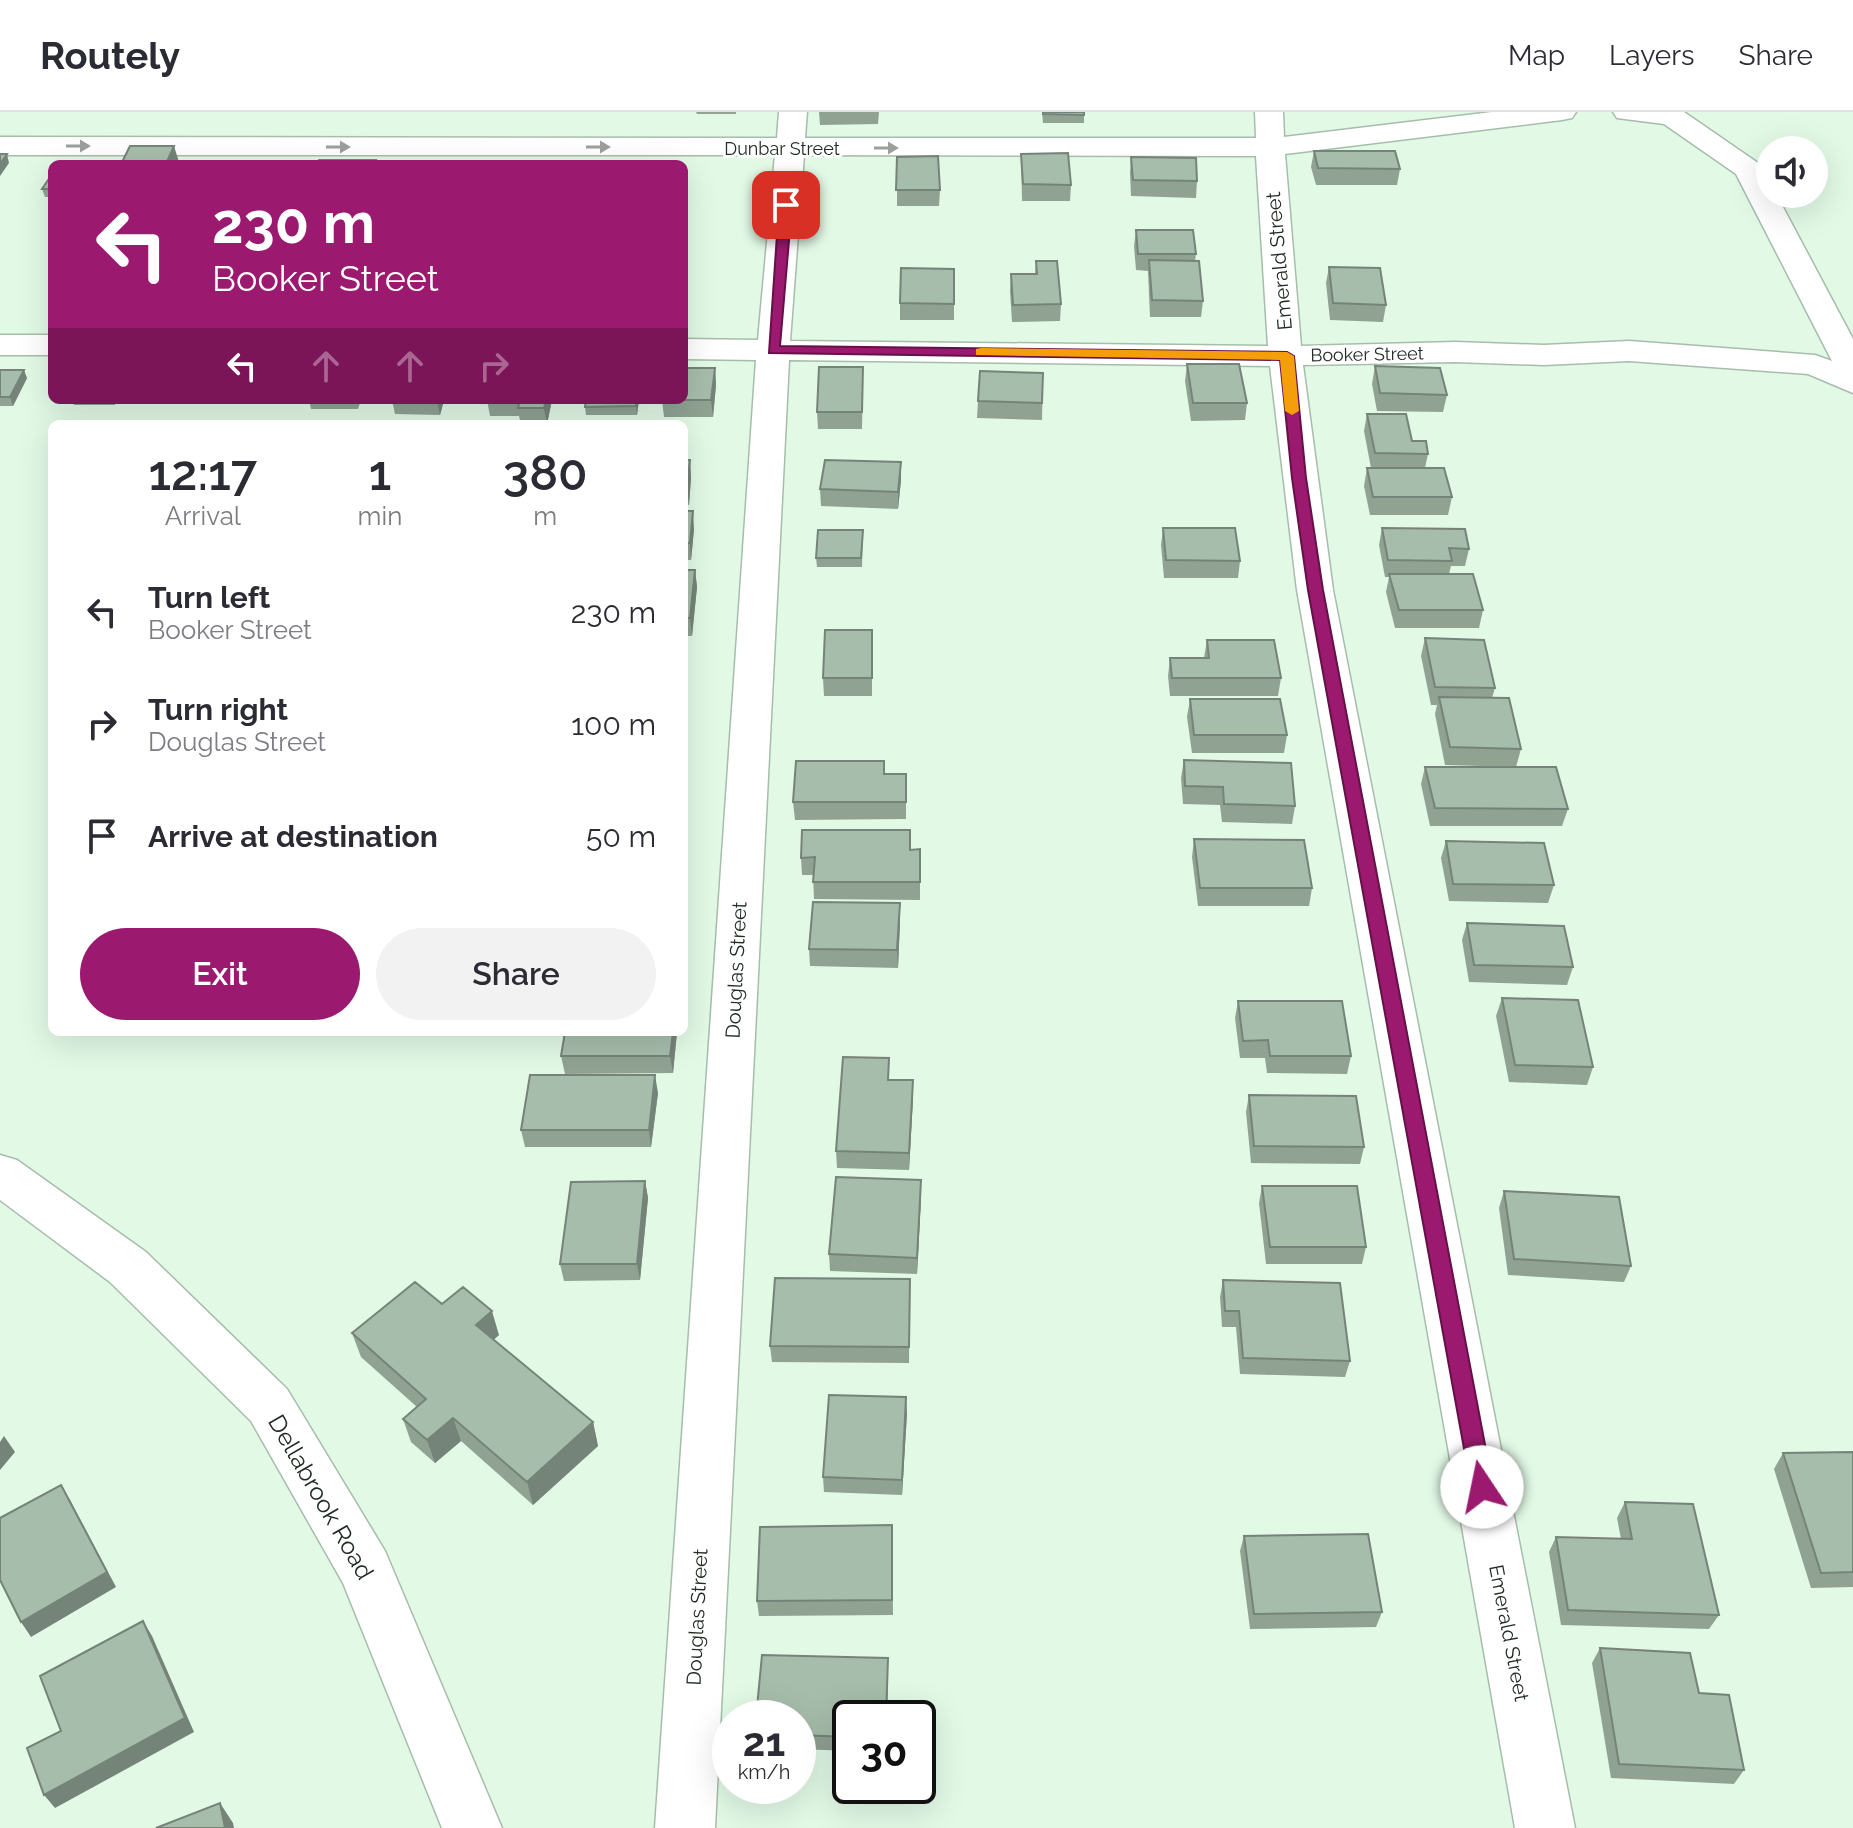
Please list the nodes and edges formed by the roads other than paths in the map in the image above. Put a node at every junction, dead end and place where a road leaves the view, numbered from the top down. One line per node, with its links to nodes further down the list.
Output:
1 (1562, 112): 4 (street, Dunbar Street)
2 (1627, 112): 11 (street)
3 (792, 130): 4 (street, Dunbar Street, one-way to 4); 5 (street, Dunbar Street, one-way to 3); 9 (street, Douglas Street)
4 (1269, 130): 10 (street, Emerald Street)
5 (0, 146)
6 (0, 345): 7 (street)
7 (48, 345)
8 (688, 349): 9 (street, Booker Street)
9 (773, 350): 10 (street, Booker Street); 15 (street, Douglas Street)
10 (1287, 356): 12 (street, Booker Street); 16 (street, Emerald Street)
11 (1853, 370)
12 (1853, 383)
13 (0, 1174): 14 (street, Dellabrook Road)
14 (472, 1828)
15 (685, 1828)
16 (1545, 1828)

